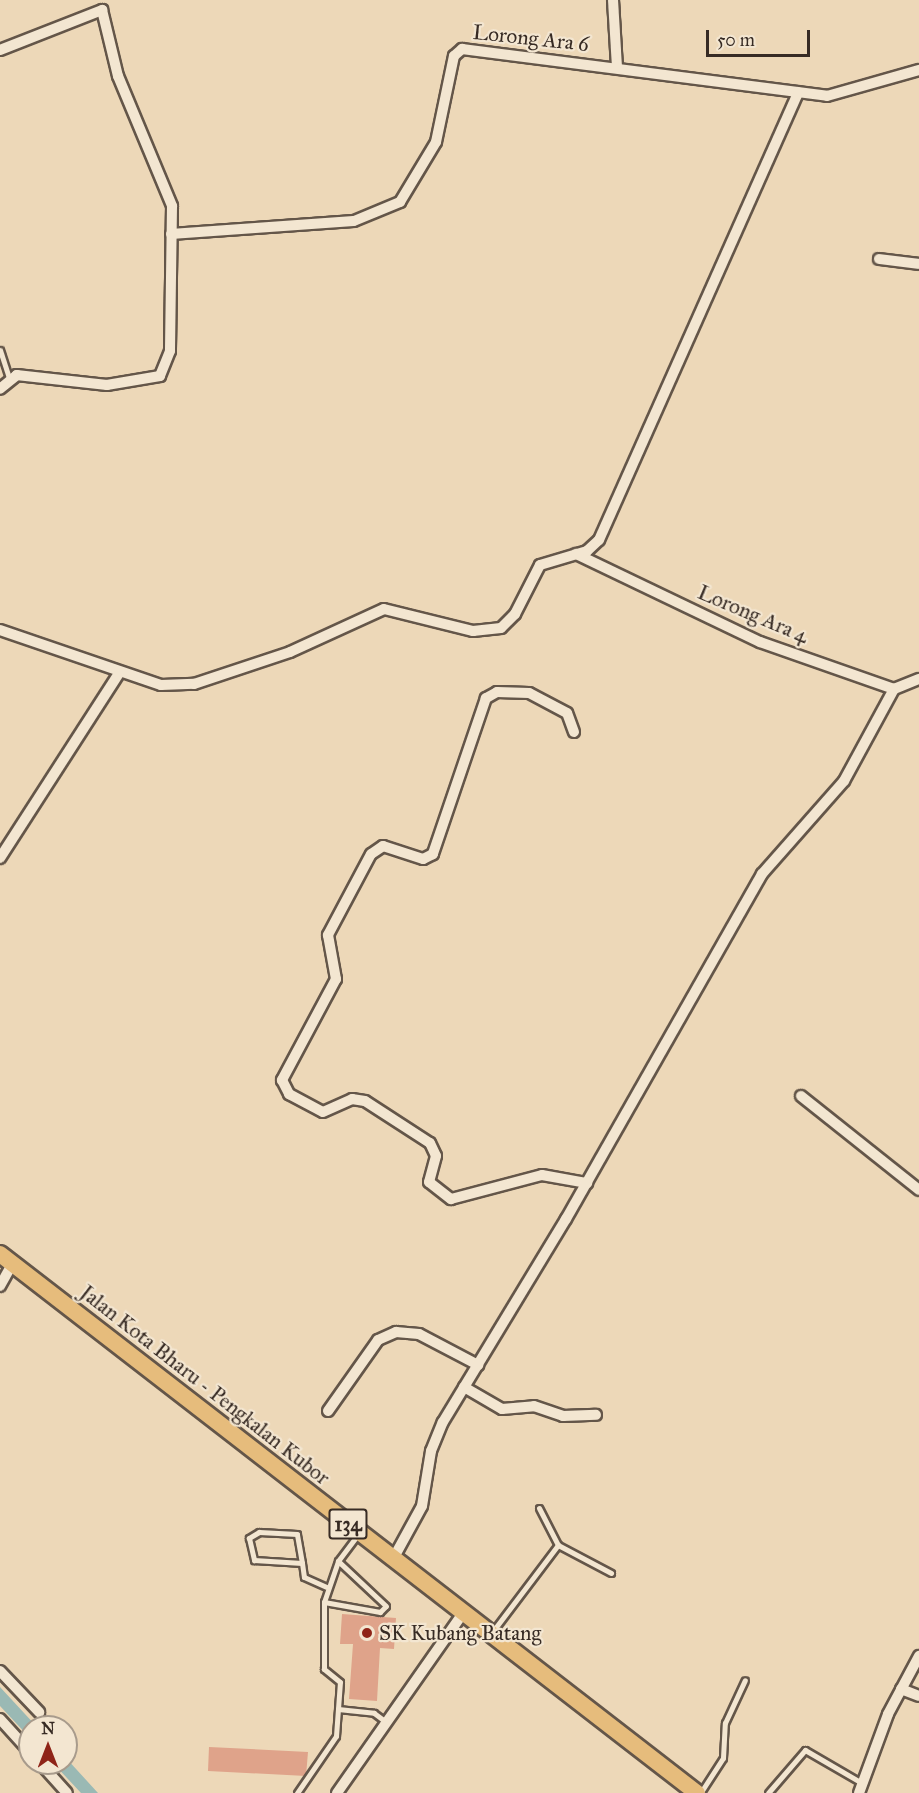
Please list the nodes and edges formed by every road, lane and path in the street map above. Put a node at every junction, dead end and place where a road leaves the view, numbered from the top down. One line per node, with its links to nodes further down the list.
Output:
1 (613, 0): 3 (street)
2 (0, 50): 6 (street)
3 (617, 67): 5 (street, Lorong Ara 6); 6 (street, Lorong Ara 6)
4 (919, 70): 5 (street, Lorong Ara 6)
5 (798, 92): 12 (street)
6 (171, 234): 10 (street)
7 (879, 259): 8 (street)
8 (919, 264)
9 (0, 350): 10 (lane)
10 (9, 378): 11 (street)
11 (0, 389)
12 (576, 554): 14 (street); 16 (street, Lorong Ara 4)
13 (0, 630): 14 (street)
14 (118, 675): 18 (street)
15 (919, 679): 16 (street)
16 (894, 689): 20 (street)
17 (574, 732): 20 (street)
18 (0, 858)
19 (801, 1096): 21 (street)
20 (587, 1183): 24 (street)
21 (919, 1190)
22 (6, 1259): 23 (street); 29 (main road, Jalan Kota Bharu - Pengkalan Kubor / 134)
23 (0, 1286)
24 (477, 1365): 25 (street); 26 (street)
25 (464, 1387): 27 (street); 31 (street)
26 (328, 1411)
27 (596, 1415)
28 (539, 1508): 30 (lane)
29 (359, 1532): 31 (main road, Jalan Kota Bharu - Pengkalan Kubor / 134); 32 (lane)
30 (558, 1545): 34 (lane); 38 (lane)
31 (393, 1559): 37 (main road, Jalan Kota Bharu - Pengkalan Kubor / 134)
32 (339, 1561): 35 (lane); 36 (lane)
33 (302, 1563): 33 (lane); 35 (lane)
34 (611, 1573)
35 (326, 1587): 36 (lane)
36 (324, 1602): 44 (lane)
37 (463, 1613): 38 (main road, Jalan Kota Bharu - Pengkalan Kubor / 134); 47 (street)
38 (490, 1634): 54 (main road, Jalan Kota Bharu - Pengkalan Kubor / 134)
39 (919, 1656): 42 (street)
40 (0, 1671): 45 (street)
41 (745, 1680): 54 (lane)
42 (901, 1689): 43 (street); 50 (street)
43 (919, 1696)
44 (338, 1709): 47 (lane); 52 (lane)
45 (39, 1712)
46 (0, 1719): 48 (street)
47 (386, 1722): 53 (street)
48 (18, 1739)
49 (51, 1775): 51 (street)
50 (860, 1788): 55 (lane)
51 (67, 1793)
52 (297, 1793)
53 (337, 1793)
54 (698, 1793)
55 (768, 1793)

